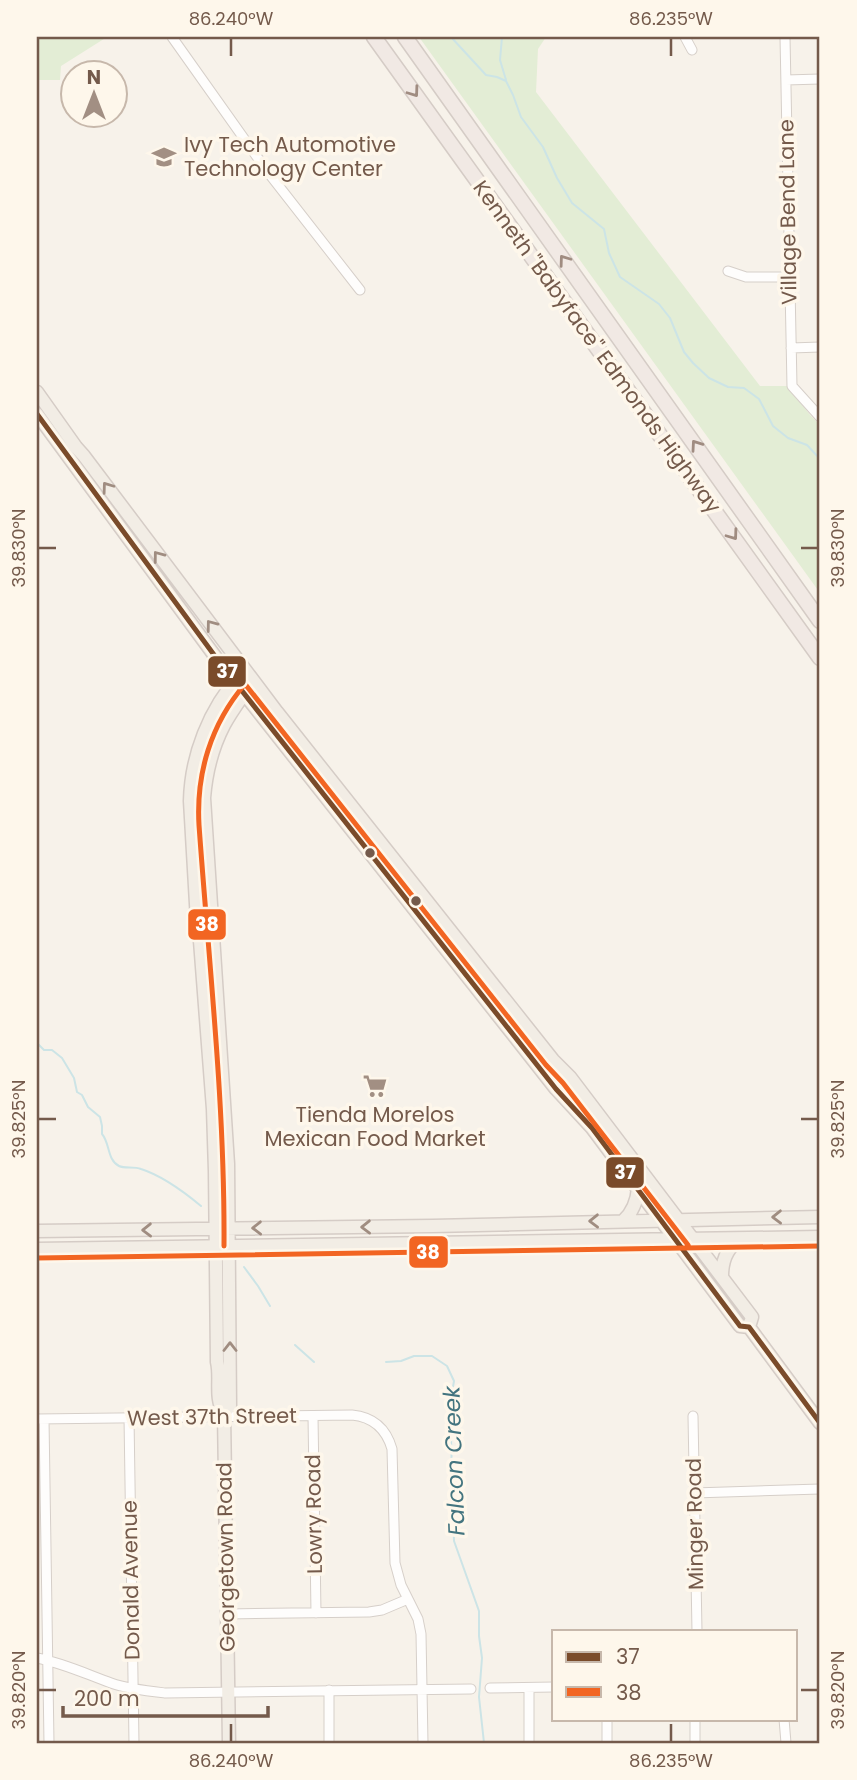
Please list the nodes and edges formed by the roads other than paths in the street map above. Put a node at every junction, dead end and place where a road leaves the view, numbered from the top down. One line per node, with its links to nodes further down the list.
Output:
1 (172, 37): 11 (street)
2 (374, 37): 18 (highway, Kenneth "Babyface" Edmonds Highway, one-way to 18)
3 (405, 37): 17 (highway, Kenneth "Babyface" Edmonds Highway, one-way to 3)
4 (685, 37): 6 (street)
5 (785, 37): 8 (street, Village Bend Lane)
6 (692, 50)
7 (820, 79): 8 (street)
8 (786, 80): 10 (street, Village Bend Lane)
9 (728, 271): 10 (street)
10 (789, 277): 13 (street, Village Bend Lane)
11 (360, 290)
12 (820, 347): 13 (street)
13 (792, 348): 16 (street, Village Bend Lane)
14 (37, 393): 19 (main road, one-way to 14)
15 (37, 414): 20 (main road)
16 (820, 417)
17 (820, 621)
18 (820, 657)
19 (249, 675): 20 (main road, Georgetown Road); 21 (main road, Georgetown Road); 26 (main road)
20 (235, 681): 21 (main road); 29 (main road, Georgetown Road)
21 (244, 693): 22 (main road); 29 (main road, Georgetown Road)
22 (638, 1188): 24 (main road); 25 (main road)
23 (820, 1217): 26 (main road, one-way to 26)
24 (624, 1220): 25 (main road); 27 (main road, one-way to 27)
25 (662, 1220): 26 (main road); 35 (main road)
26 (680, 1220): 36 (main road)
27 (505, 1223): 28 (main road); 37 (main road)
28 (428, 1226): 29 (main road, one-way to 29); 38 (main road)
29 (222, 1229): 31 (main road, one-way to 31); 39 (main road, Georgetown Road)
30 (37, 1231): 31 (main road)
31 (67, 1231): 34 (main road)
32 (820, 1237): 33 (main road)
33 (741, 1239): 36 (main road); 41 (main road)
34 (37, 1240)
35 (676, 1240): 36 (main road); 37 (main road); 42 (main road)
36 (695, 1240): 41 (main road)
37 (432, 1242): 38 (main road)
38 (374, 1243): 39 (main road)
39 (222, 1246): 40 (main road); 43 (main road, Georgetown Road)
40 (37, 1249)
41 (722, 1276): 42 (main road)
42 (749, 1326): 48 (main road)
43 (224, 1415): 44 (street, West 37th Street); 46 (street, West 37th Street); 53 (main road, Georgetown Road)
44 (313, 1416): 51 (street, West 37th Street); 52 (street, Lowry Road)
45 (693, 1416): 50 (street, Minger Road)
46 (129, 1417): 47 (street, West 37th Street); 60 (street, Donald Avenue)
47 (41, 1419): 56 (street)
48 (820, 1423)
49 (820, 1489): 50 (street)
50 (694, 1493): 54 (street, Minger Road)
51 (408, 1599): 52 (street); 61 (street)
52 (316, 1613): 53 (street)
53 (227, 1614): 64 (main road, Georgetown Road)
54 (697, 1630)
55 (37, 1658): 56 (street)
56 (48, 1660): 60 (street); 68 (street)
57 (552, 1687): 59 (street)
58 (490, 1688): 59 (street)
59 (529, 1688): 73 (street)
60 (133, 1689): 64 (street); 69 (street, Donald Avenue)
61 (422, 1689): 62 (street); 63 (street); 72 (street)
62 (471, 1689)
63 (329, 1690): 64 (street); 71 (street)
64 (228, 1692): 70 (main road, Georgetown Road)
65 (607, 1720): 74 (street)
66 (695, 1720): 75 (street)
67 (784, 1720): 76 (street)
68 (49, 1743)
69 (134, 1743)
70 (229, 1743)
71 (329, 1743)
72 (423, 1743)
73 (529, 1743)
74 (607, 1743)
75 (695, 1743)
76 (786, 1743)

